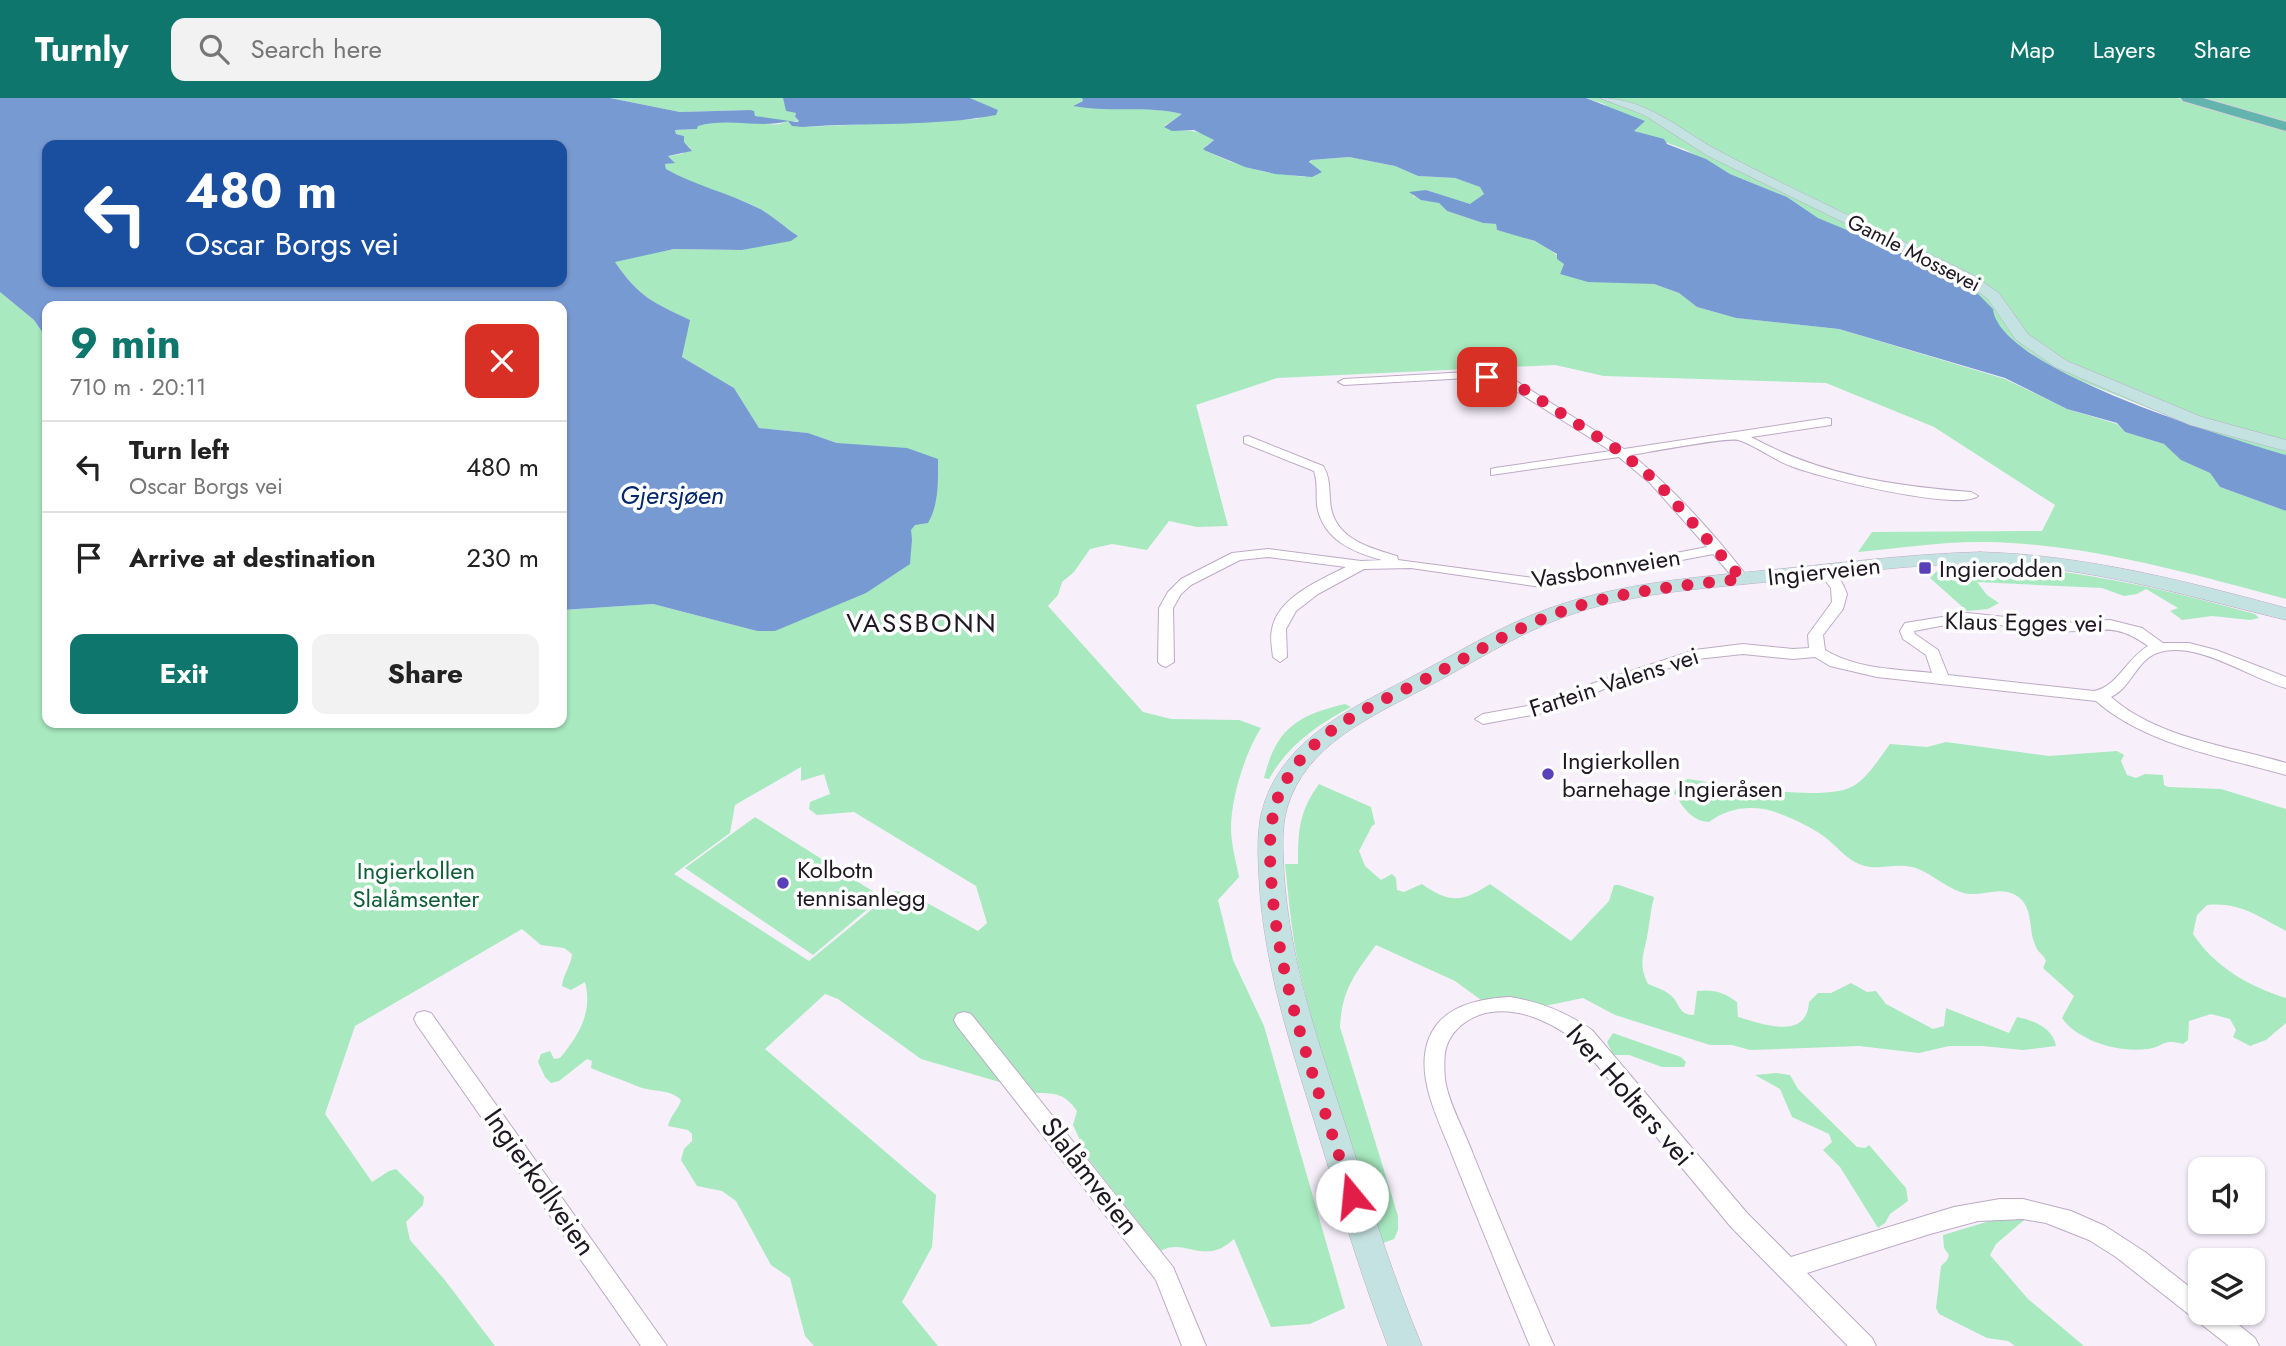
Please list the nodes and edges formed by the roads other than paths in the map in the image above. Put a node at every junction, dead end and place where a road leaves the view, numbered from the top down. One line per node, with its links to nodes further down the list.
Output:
1 (1606, 98): 11 (main road, Gamle Mossevei)
2 (2188, 98): 4 (highway)
3 (2195, 98): 4 (highway)
4 (2286, 126)
5 (1353, 370): 6 (street)
6 (1364, 380): 7 (street); 12 (street)
7 (1345, 382)
8 (1826, 422): 9 (street)
9 (1738, 435): 12 (street); 14 (street)
10 (1248, 440): 16 (street, Vassbonnveien)
11 (2286, 446)
12 (1621, 452): 13 (street); 15 (street)
13 (1495, 472)
14 (1972, 496)
15 (1718, 549): 16 (street, Vassbonnveien); 19 (street)
16 (1411, 564): 17 (street, Vassbonnveien)
17 (1361, 565): 23 (street, Vassbonnveien); 24 (street, Vassbonnveien)
18 (1825, 571): 19 (main road, Ingierveien); 20 (main road, Ingierveien); 22 (street)
19 (1742, 579): 37 (main road, Ingierveien)
20 (2286, 614)
21 (2160, 648): 25 (street, Klaus Egges vei); 26 (street, Klaus Egges vei); 27 (street)
22 (1818, 652): 25 (street); 28 (street, Fartein Valens vei)
23 (1280, 657)
24 (1166, 662)
25 (1942, 680): 27 (street)
26 (2286, 683)
27 (2101, 696): 29 (street)
28 (1483, 719)
29 (2286, 769)
30 (424, 1019): 35 (street, Ingierkollveien)
31 (964, 1020): 36 (street, Slalåmveien)
32 (1786, 1269): 33 (street); 38 (street, Iver Holters vei); 39 (street, Iver Holters vei)
33 (2188, 1300)
34 (2220, 1325): 40 (street)
35 (655, 1346)
36 (1194, 1346)
37 (1405, 1346)
38 (1542, 1346)
39 (1864, 1346)
40 (2247, 1346)

